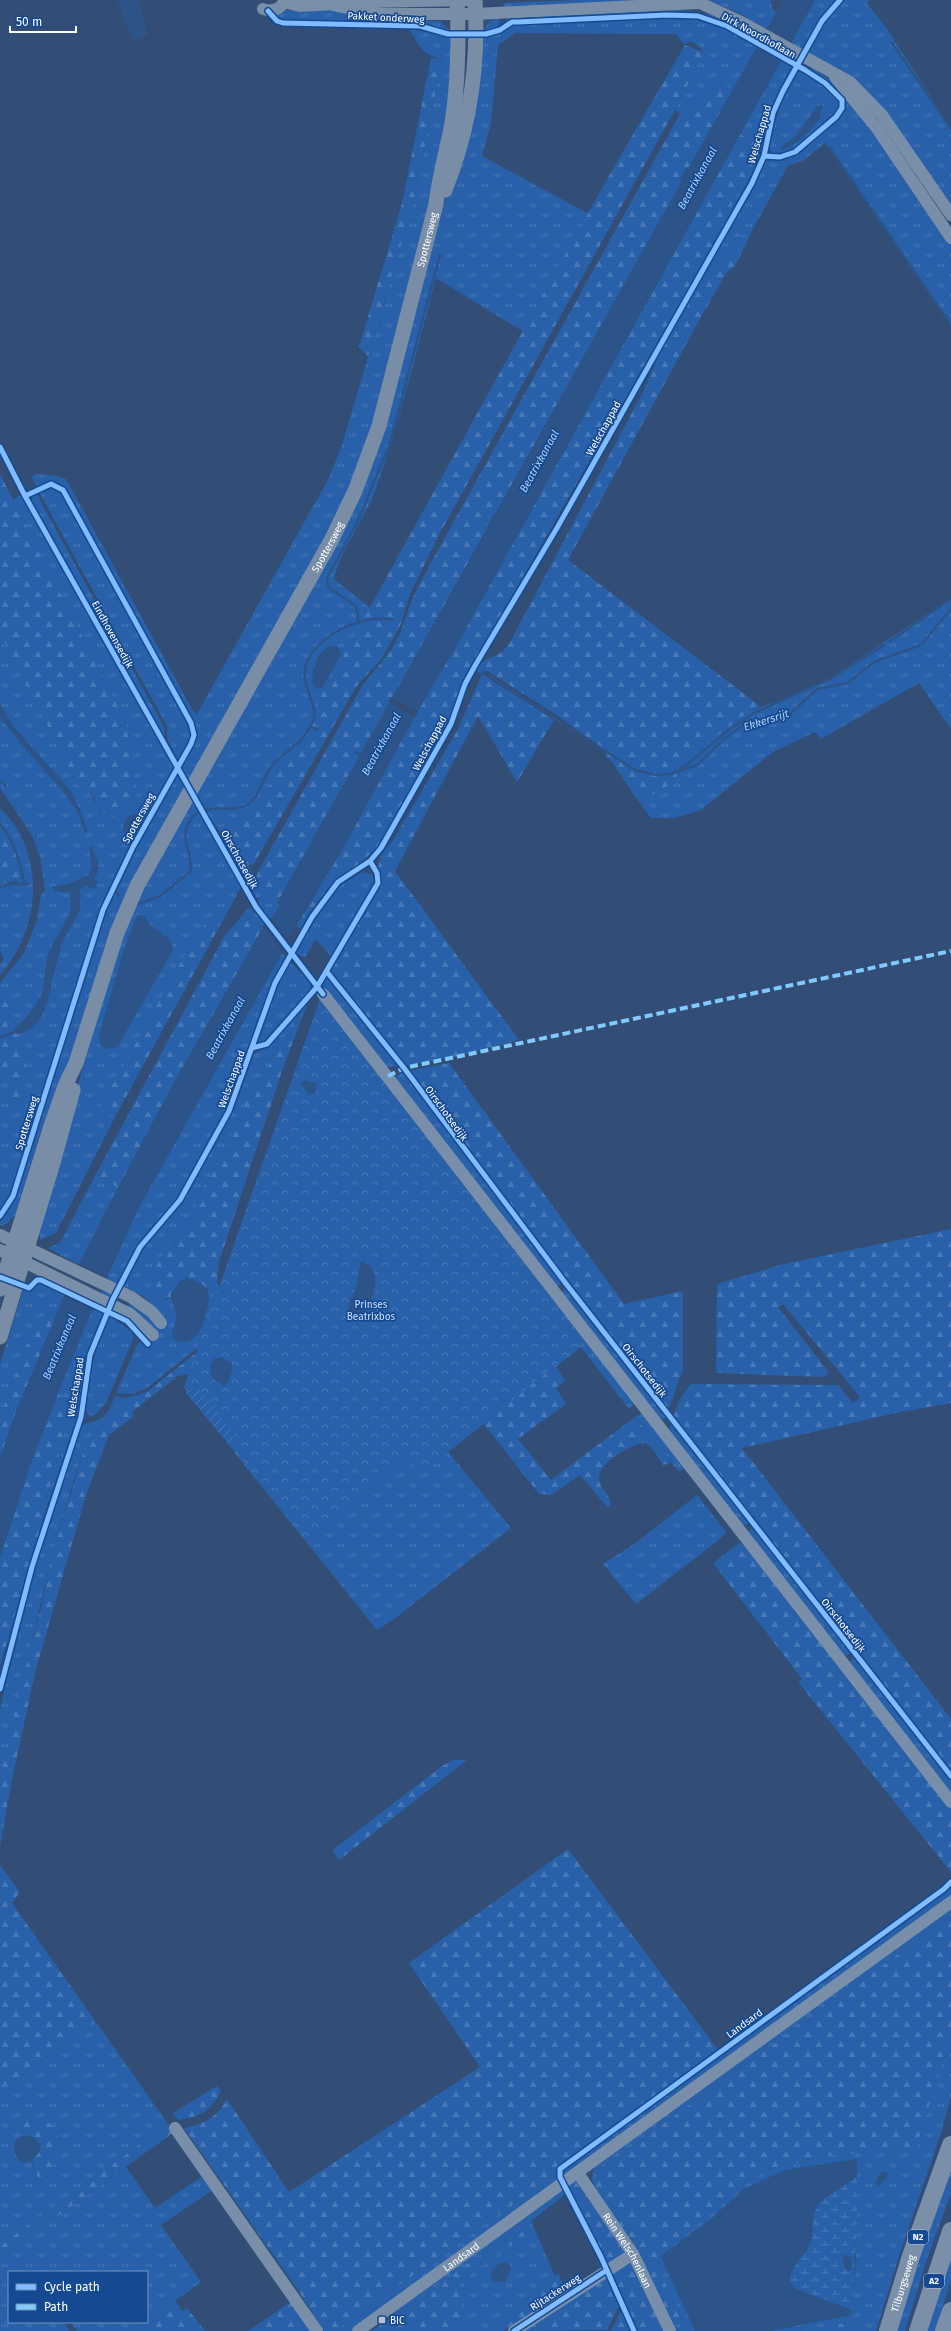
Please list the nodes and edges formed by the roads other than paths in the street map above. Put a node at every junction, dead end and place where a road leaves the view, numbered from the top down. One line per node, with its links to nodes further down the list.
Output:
1 (696, 1): 3 (street, Dirk Noordhoflaan); 5 (street, Dirk Noordhoflaan)
2 (457, 5): 3 (street, Pakket onderweg); 4 (street, Pakket onderweg); 6 (main road, Spottersweg)
3 (474, 5): 6 (main road, Spottersweg)
4 (263, 9)
5 (832, 73): 7 (street, Dirk Noordhoflaan); 8 (street, Dirk Noordhoflaan)
6 (436, 204): 11 (main road, Spottersweg)
7 (951, 215)
8 (951, 238)
9 (323, 994): 16 (street)
10 (0, 1235): 11 (street)
11 (15, 1252): 12 (main road, Spottersweg); 13 (street); 14 (street); 15 (main road, Spottersweg)
12 (0, 1289)
13 (160, 1323)
14 (153, 1335)
15 (0, 1337)
16 (951, 1802)
17 (951, 1902): 20 (street, Landsard)
18 (175, 2128): 24 (street)
19 (951, 2145): 28 (highway, Tilburgseweg / N2)
20 (578, 2173): 22 (street, Rein Welschenlaan); 25 (street, Landsard)
21 (951, 2231): 29 (highway, A2)
22 (634, 2254): 26 (street, Rijtackerweg); 27 (street, Rein Welschenlaan)
23 (951, 2311): 30 (highway)
24 (317, 2331)
25 (358, 2331)
26 (514, 2331)
27 (670, 2331)
28 (888, 2331)
29 (918, 2331)
30 (944, 2331)

